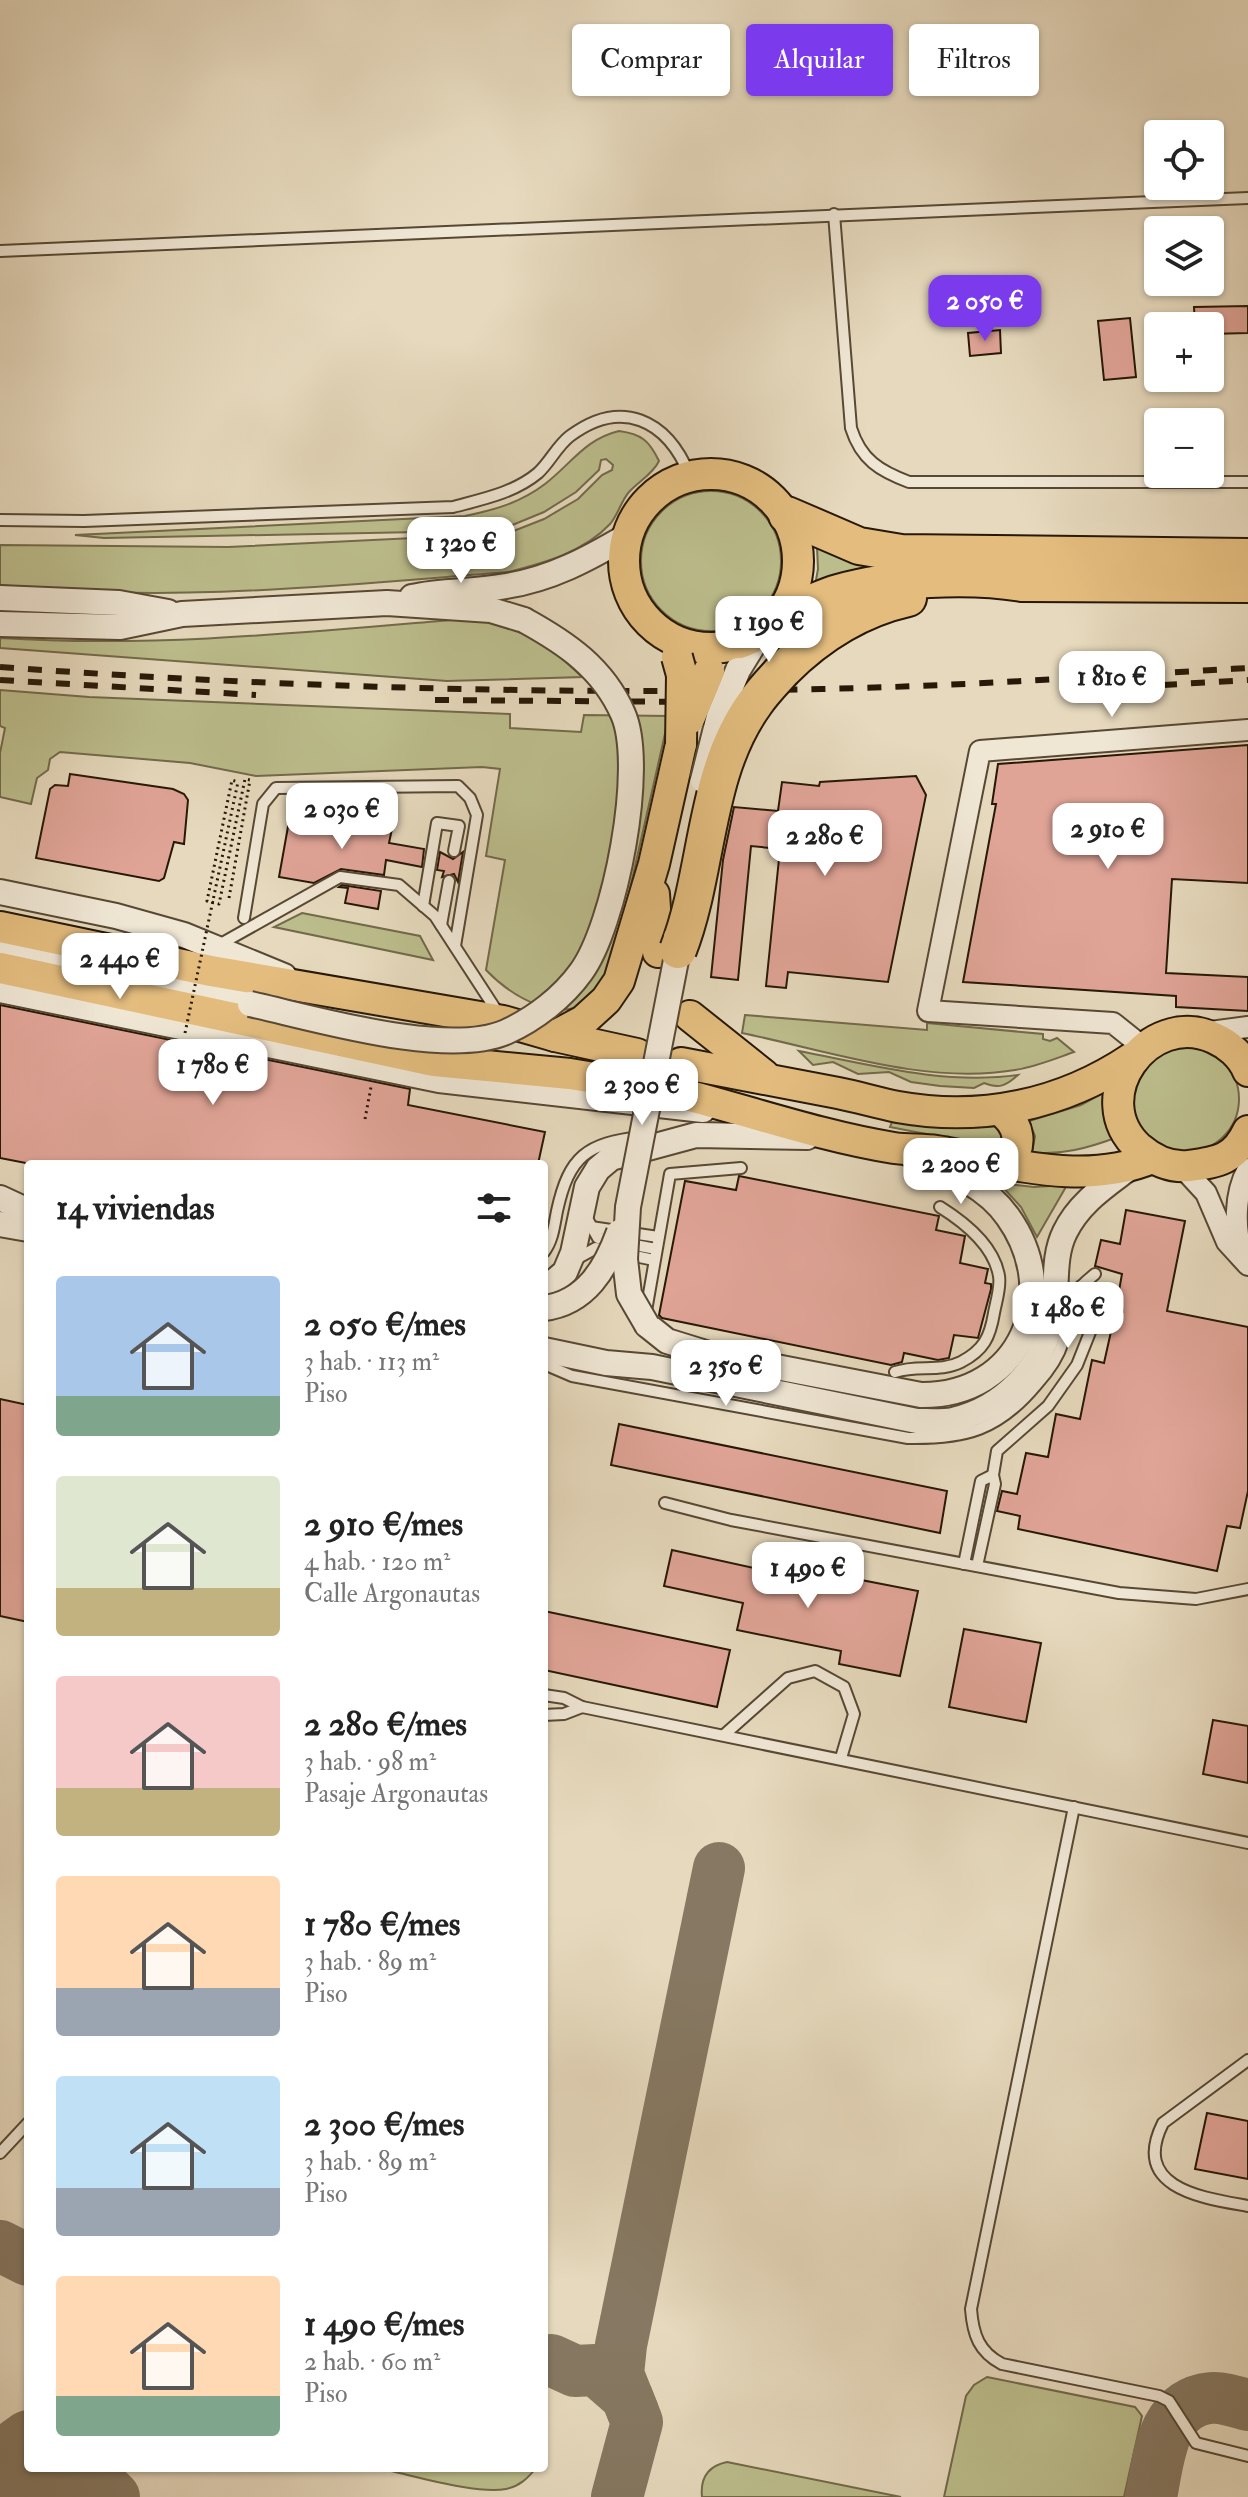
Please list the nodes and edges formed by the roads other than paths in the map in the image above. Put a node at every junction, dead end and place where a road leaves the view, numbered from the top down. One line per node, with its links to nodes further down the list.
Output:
1 (1248, 198): 2 (lane)
2 (834, 214): 3 (lane); 5 (lane)
3 (0, 251)
4 (690, 476): 6 (main road); 7 (lane); 8 (main road)
5 (1248, 482)
6 (787, 515): 9 (highway); 16 (main road)
7 (0, 520)
8 (627, 536): 13 (street); 17 (main road)
9 (1248, 557)
10 (1022, 583): 11 (highway); 16 (highway); 32 (highway, bridge)
11 (1248, 584)
12 (0, 598): 14 (street)
13 (387, 603): 14 (street); 31 (street, bridge)
14 (182, 614): 15 (street)
15 (0, 624)
16 (768, 627): 18 (main road)
17 (674, 648): 18 (main road); 20 (main road, bridge)
18 (722, 663): 20 (main road, bridge); 32 (street, bridge)
19 (1248, 730): 40 (street)
20 (681, 744): 22 (main road)
21 (454, 851): 25 (lane)
22 (654, 864): 32 (main road); 38 (main road)
23 (449, 881): 27 (lane)
24 (0, 892): 29 (street)
25 (423, 906): 27 (lane); 29 (lane)
26 (244, 918): 30 (lane)
27 (441, 925): 30 (lane)
28 (0, 927): 34 (main road)
29 (217, 946): 34 (street)
30 (455, 946): 37 (lane)
31 (0, 950)
32 (668, 951): 56 (street, bridge)
33 (0, 968): 44 (main road)
34 (309, 987): 37 (main road)
35 (0, 990): 46 (street)
36 (690, 1016): 43 (main road)
37 (503, 1021): 38 (main road)
38 (555, 1036): 41 (main road)
39 (1232, 1039): 40 (main road); 42 (main road)
40 (1137, 1052): 45 (main road); 51 (main road)
41 (637, 1054)
42 (1248, 1071)
43 (772, 1080): 45 (main road); 46 (main road)
44 (631, 1084)
45 (1001, 1111): 52 (main road)
46 (783, 1120): 48 (main road)
47 (696, 1135): 48 (street); 59 (street); 62 (lane)
48 (846, 1138): 49 (main road)
49 (894, 1148): 52 (main road); 56 (street, bridge)
50 (1243, 1149): 53 (main road); 64 (street)
51 (1140, 1163): 52 (main road); 53 (main road); 73 (street)
52 (1008, 1165)
53 (1182, 1167): 64 (street)
54 (741, 1168): 63 (lane)
55 (0, 1198): 58 (street)
56 (628, 1207): 69 (street, bridge)
57 (940, 1207): 75 (lane)
58 (24, 1209)
59 (587, 1219): 63 (lane); 65 (street)
60 (0, 1222): 61 (street)
61 (24, 1226)
62 (548, 1247)
63 (656, 1249): 65 (lane); 72 (lane)
64 (1247, 1264)
65 (568, 1265): 68 (street)
66 (1095, 1274): 67 (lane)
67 (1081, 1286): 70 (lane); 74 (lane)
68 (548, 1287)
69 (548, 1307)
70 (1100, 1307): 71 (lane); 76 (lane)
71 (1115, 1310)
72 (657, 1325)
73 (548, 1351)
74 (548, 1366)
75 (895, 1372)
76 (993, 1475): 78 (lane); 79 (lane)
77 (665, 1503): 78 (lane)
78 (964, 1564): 79 (lane)
79 (977, 1566): 80 (lane)
80 (1248, 1589)
81 (548, 1696): 82 (lane)
82 (582, 1707): 83 (lane); 84 (lane)
83 (548, 1715)
84 (724, 1735): 85 (lane); 85 (lane)
85 (841, 1758): 86 (lane)
86 (1074, 1807): 87 (lane); 92 (lane)
87 (1248, 1843)
88 (1248, 2060): 91 (lane)
89 (24, 2127): 90 (lane)
90 (0, 2153)
91 (1248, 2206)
92 (1248, 2456)

